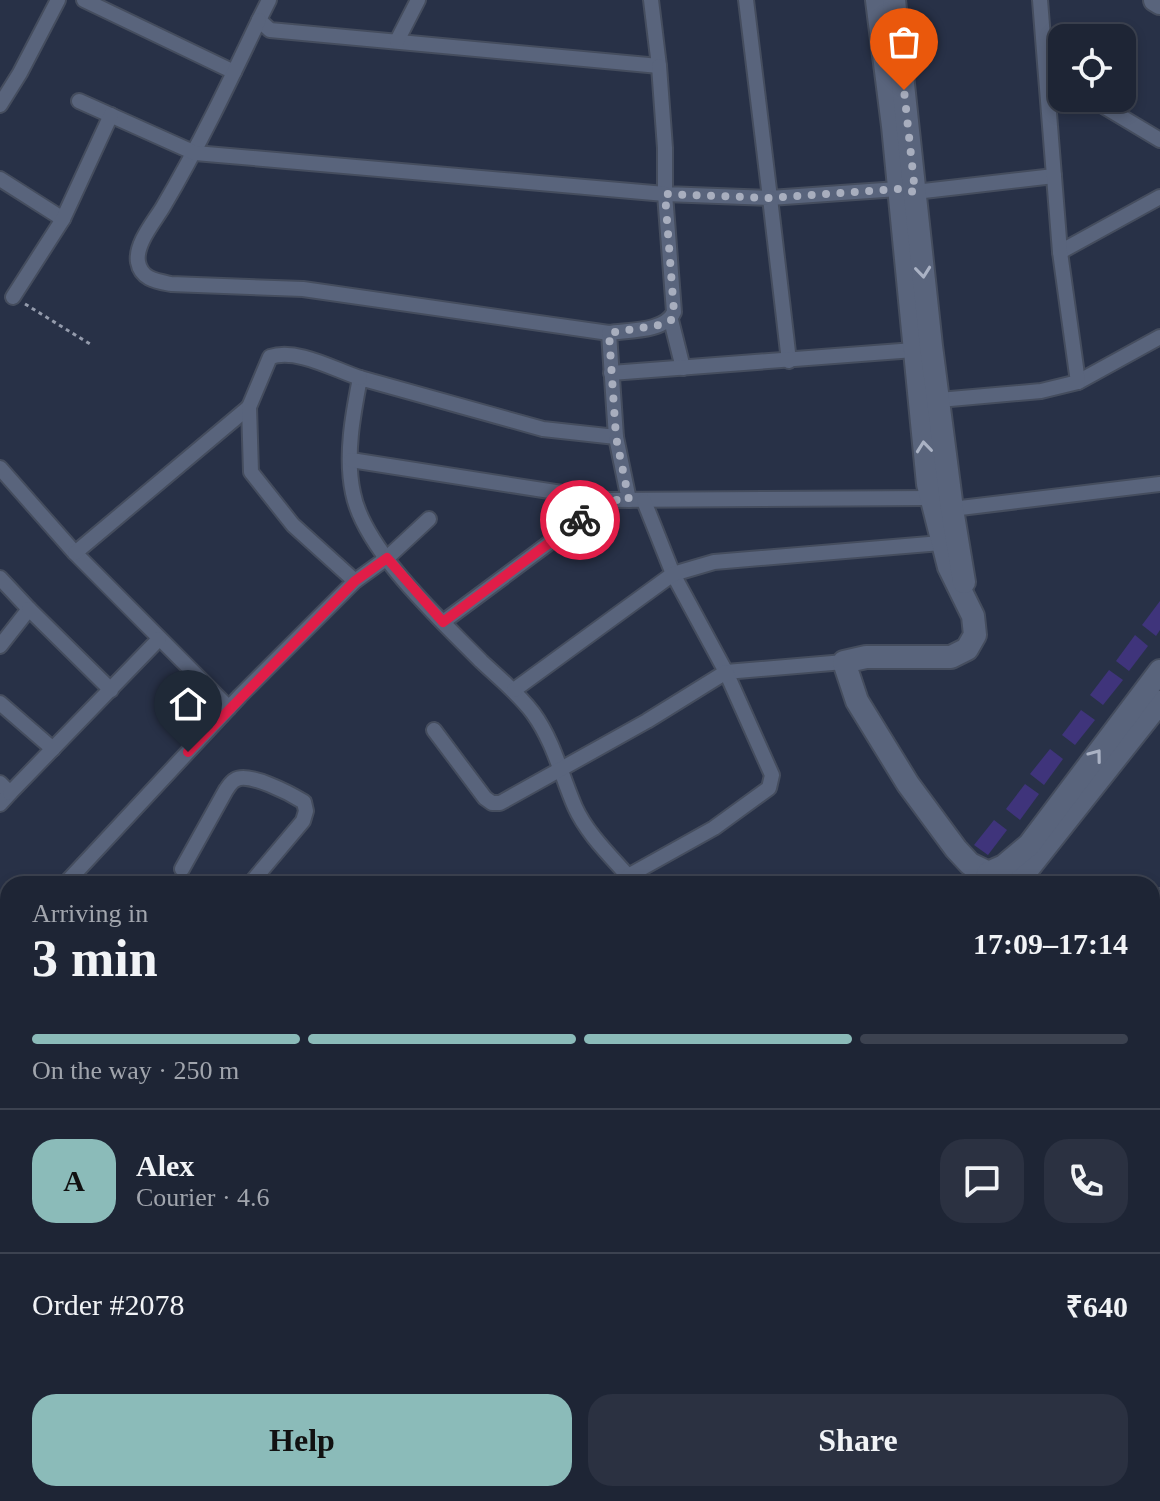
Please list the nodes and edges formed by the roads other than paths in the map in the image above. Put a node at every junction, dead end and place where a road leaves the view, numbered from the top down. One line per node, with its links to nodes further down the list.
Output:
1 (58, 0): 16 (street)
2 (84, 0): 14 (street)
3 (269, 0): 10 (street)
4 (418, 0): 11 (street)
5 (651, 0): 12 (street)
6 (746, 0): 26 (street)
7 (877, 0): 23 (street)
8 (894, 0): 23 (street)
9 (1040, 0): 13 (street)
10 (259, 20): 11 (street); 14 (street)
11 (397, 41): 12 (street)
12 (659, 66): 24 (street)
13 (1046, 68): 21 (street)
14 (234, 72): 20 (street)
15 (79, 101): 18 (street)
16 (0, 105)
17 (1113, 112): 19 (street)
18 (111, 115): 20 (street); 27 (street)
19 (1160, 140)
20 (195, 153): 24 (street); 31 (street)
21 (1054, 176): 23 (street); 28 (street)
22 (0, 179): 27 (street)
23 (906, 190): 26 (street); 33 (street); 39 (street, one-way to 39)
24 (665, 194): 26 (street); 30 (street)
25 (1160, 197): 28 (street)
26 (770, 198): 34 (street)
27 (63, 219): 29 (street)
28 (1060, 252): 38 (street)
29 (13, 297)
30 (671, 320): 31 (street); 35 (street)
31 (609, 333): 36 (street)
32 (1160, 337): 38 (street)
33 (914, 350): 34 (street); 45 (street, one-way to 33)
34 (789, 361): 35 (street)
35 (683, 368): 36 (street)
36 (611, 373): 41 (street)
37 (360, 378): 40 (street); 41 (street); 42 (street)
38 (1078, 382): 39 (street)
39 (939, 400): 48 (street)
40 (249, 407): 51 (street); 55 (street)
41 (616, 437): 47 (street)
42 (351, 460): 46 (street); 52 (street)
43 (0, 468): 51 (street)
44 (1160, 484): 48 (street)
45 (930, 498): 47 (street); 50 (street)
46 (607, 500): 47 (street); 58 (street)
47 (636, 500): 53 (street)
48 (952, 509): 56 (street)
49 (429, 519): 52 (street)
50 (941, 543): 53 (street); 56 (street)
51 (75, 553): 59 (street)
52 (387, 558): 55 (street); 58 (street)
53 (673, 574): 63 (street); 65 (street)
54 (0, 578): 57 (street)
55 (355, 581): 68 (street)
56 (966, 603): 61 (street)
57 (29, 609): 60 (street); 64 (street)
58 (443, 622): 65 (street)
59 (159, 639): 64 (street); 68 (street)
60 (0, 646)
61 (844, 662): 63 (street); 74 (street)
62 (1160, 671): 74 (street, one-way to 62)
63 (726, 672): 71 (street); 78 (street)
64 (111, 690): 70 (street)
65 (514, 690): 71 (street)
66 (1160, 702): 80 (street)
67 (0, 703): 70 (street)
68 (229, 708): 75 (street)
69 (434, 730): 71 (street)
70 (53, 749): 72 (street)
71 (562, 771): 77 (street)
72 (3, 793)
73 (182, 869): 76 (street)
74 (988, 873): 79 (street)
75 (72, 876)
76 (257, 876)
77 (628, 876)
78 (637, 876)
79 (994, 876)
80 (1021, 876)

